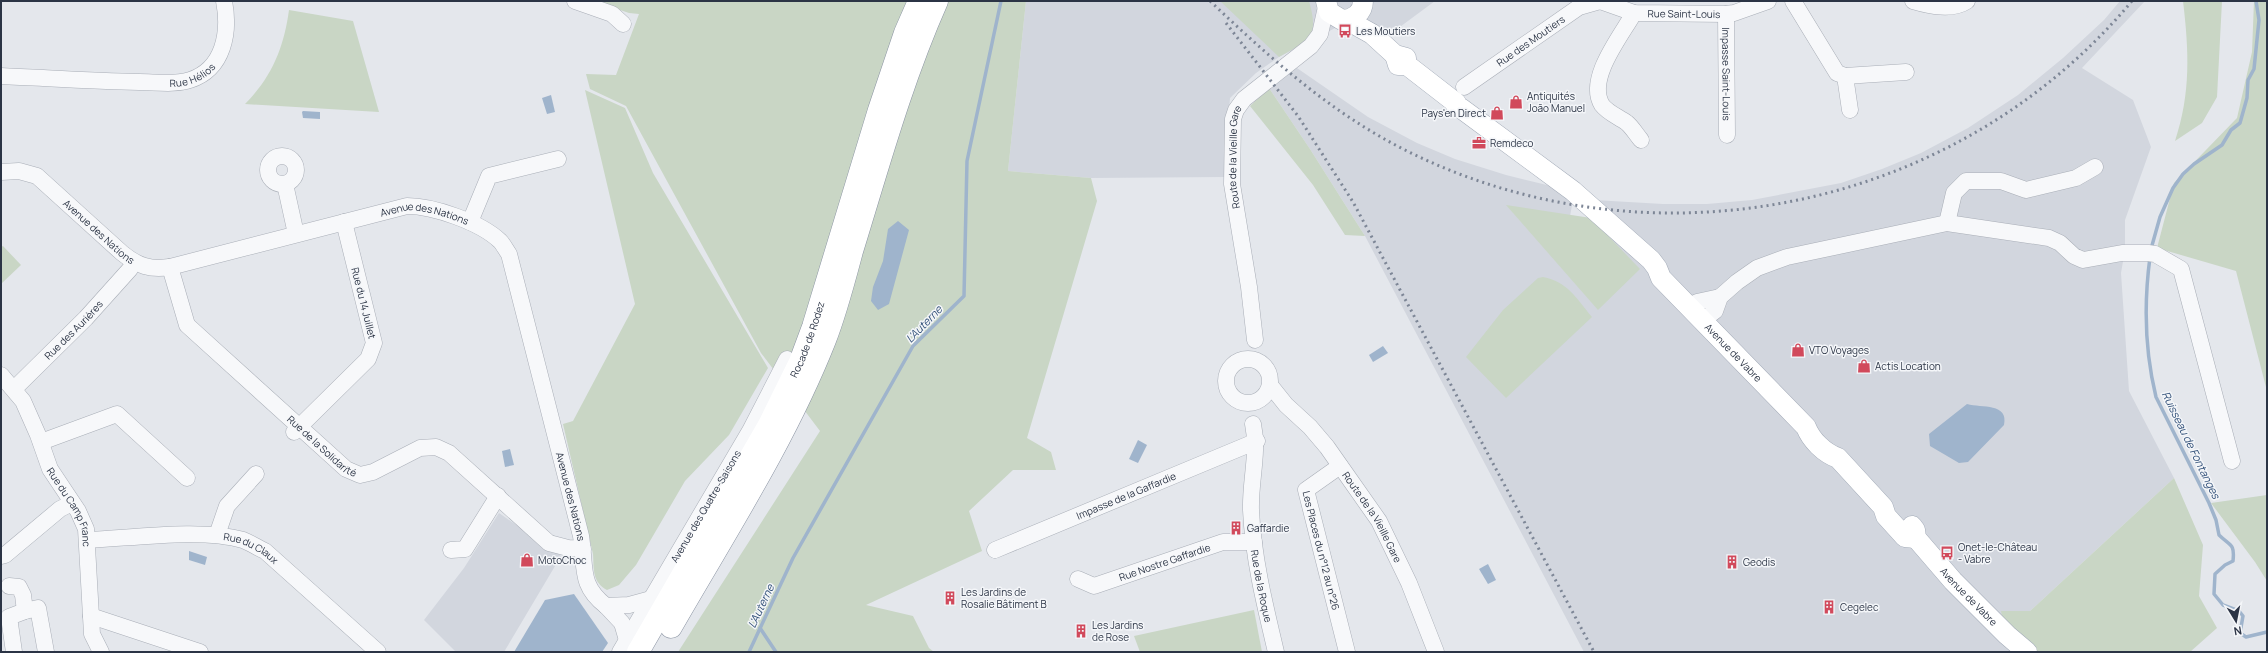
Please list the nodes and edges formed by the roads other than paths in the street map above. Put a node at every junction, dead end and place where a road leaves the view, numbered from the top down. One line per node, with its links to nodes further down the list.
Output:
1 (224, 1): 16 (street, Rue Hélios)
2 (575, 1): 14 (street)
3 (919, 1): 19 (highway, Rocade de Rodez)
4 (937, 1): 71 (highway, Rocade de Rodez)
5 (1600, 1): 12 (street, Rue Saint-Louis); 18 (street, Rue des Moutiers)
6 (1768, 1): 13 (street, Rue Saint-Louis)
7 (1793, 1): 17 (street)
8 (1913, 1): 9 (street)
9 (1967, 1)
10 (1708, 7): 12 (street, Rue Saint-Louis); 13 (street, Rue Saint-Louis)
11 (1343, 9): 18 (main road, Avenue de Vabre); 34 (street, Route de la Vieille Gare)
12 (1634, 14): 22 (street)
13 (1726, 14): 21 (street, Impasse Saint-Louis)
14 (623, 24)
15 (1906, 72): 17 (street)
16 (1, 76)
17 (1845, 76): 20 (street)
18 (1455, 98): 33 (main road, Avenue de Vabre)
19 (879, 110): 35 (highway); 65 (highway, Rocade de Rodez)
20 (1850, 110)
21 (1727, 135)
22 (1640, 140)
23 (558, 159): 28 (street)
24 (2095, 167): 29 (street)
25 (1, 172): 31 (street, Avenue des Nations)
26 (285, 184): 30 (street)
27 (344, 222): 28 (street, Avenue des Nations); 30 (street, Avenue des Nations); 43 (street, Rue du 14 Juillet)
28 (470, 222): 55 (street, Avenue des Nations)
29 (1947, 223): 33 (street); 46 (street)
30 (296, 234): 31 (street, Avenue des Nations)
31 (170, 267): 43 (street, Rue de la Solidarité)
32 (130, 268): 39 (street, Rue des Aurières)
33 (1696, 315): 75 (main road, Avenue de Vabre)
34 (1255, 340): 36 (street); 37 (street, Route de la Vieille Gare)
35 (787, 359): 61 (street, Avenue des Quatre-Saisons)
36 (1241, 360): 37 (street); 41 (street)
37 (1261, 363): 40 (street)
38 (1, 376): 39 (street, Rue du Camp Franc)
39 (14, 389): 45 (street, Rue du Camp Franc)
40 (1264, 395): 41 (street); 42 (street, Rue de la Roque); 47 (street, Route de la Vieille Gare)
41 (1239, 402): 42 (street, Rue de la Roque)
42 (1253, 424): 44 (street, Rue de la Roque)
43 (297, 430): 50 (street, Rue de la Solidarité)
44 (1256, 441): 54 (street, Rue de la Roque); 57 (street, Impasse de la Gaffardie)
45 (41, 442): 49 (street); 51 (street, Rue du Camp Franc)
46 (2232, 461)
47 (1340, 466): 73 (street, Les Places du n°12 au n°26); 74 (street, Route de la Vieille Gare)
48 (256, 474): 52 (street)
49 (187, 478)
50 (498, 496): 55 (street, Rue de la Solidarité); 56 (street)
51 (72, 503): 53 (street, Rue du Camp Franc); 58 (street)
52 (217, 535): 53 (street, Rue du Claux); 70 (street, Rue du Claux)
53 (88, 540): 64 (street, Rue du Camp Franc)
54 (1254, 542): 59 (street, Rue Nostre Gaffardie); 72 (street, Rue de la Roque)
55 (583, 549): 62 (street, Avenue des Nations)
56 (451, 550)
57 (995, 550)
58 (1, 556)
59 (1078, 579)
60 (9, 586): 63 (street)
61 (651, 599): 62 (street); 65 (street, Avenue des Quatre-Saisons)
62 (606, 606): 65 (street, Avenue des Nations)
63 (25, 611): 66 (street); 67 (street)
64 (92, 616): 68 (street, Rue du Camp Franc); 69 (street)
65 (629, 648)
66 (14, 652)
67 (46, 652)
68 (101, 652)
69 (200, 652)
70 (378, 652)
71 (656, 652)
72 (1276, 652)
73 (1346, 652)
74 (1436, 652)
75 (2026, 652)

